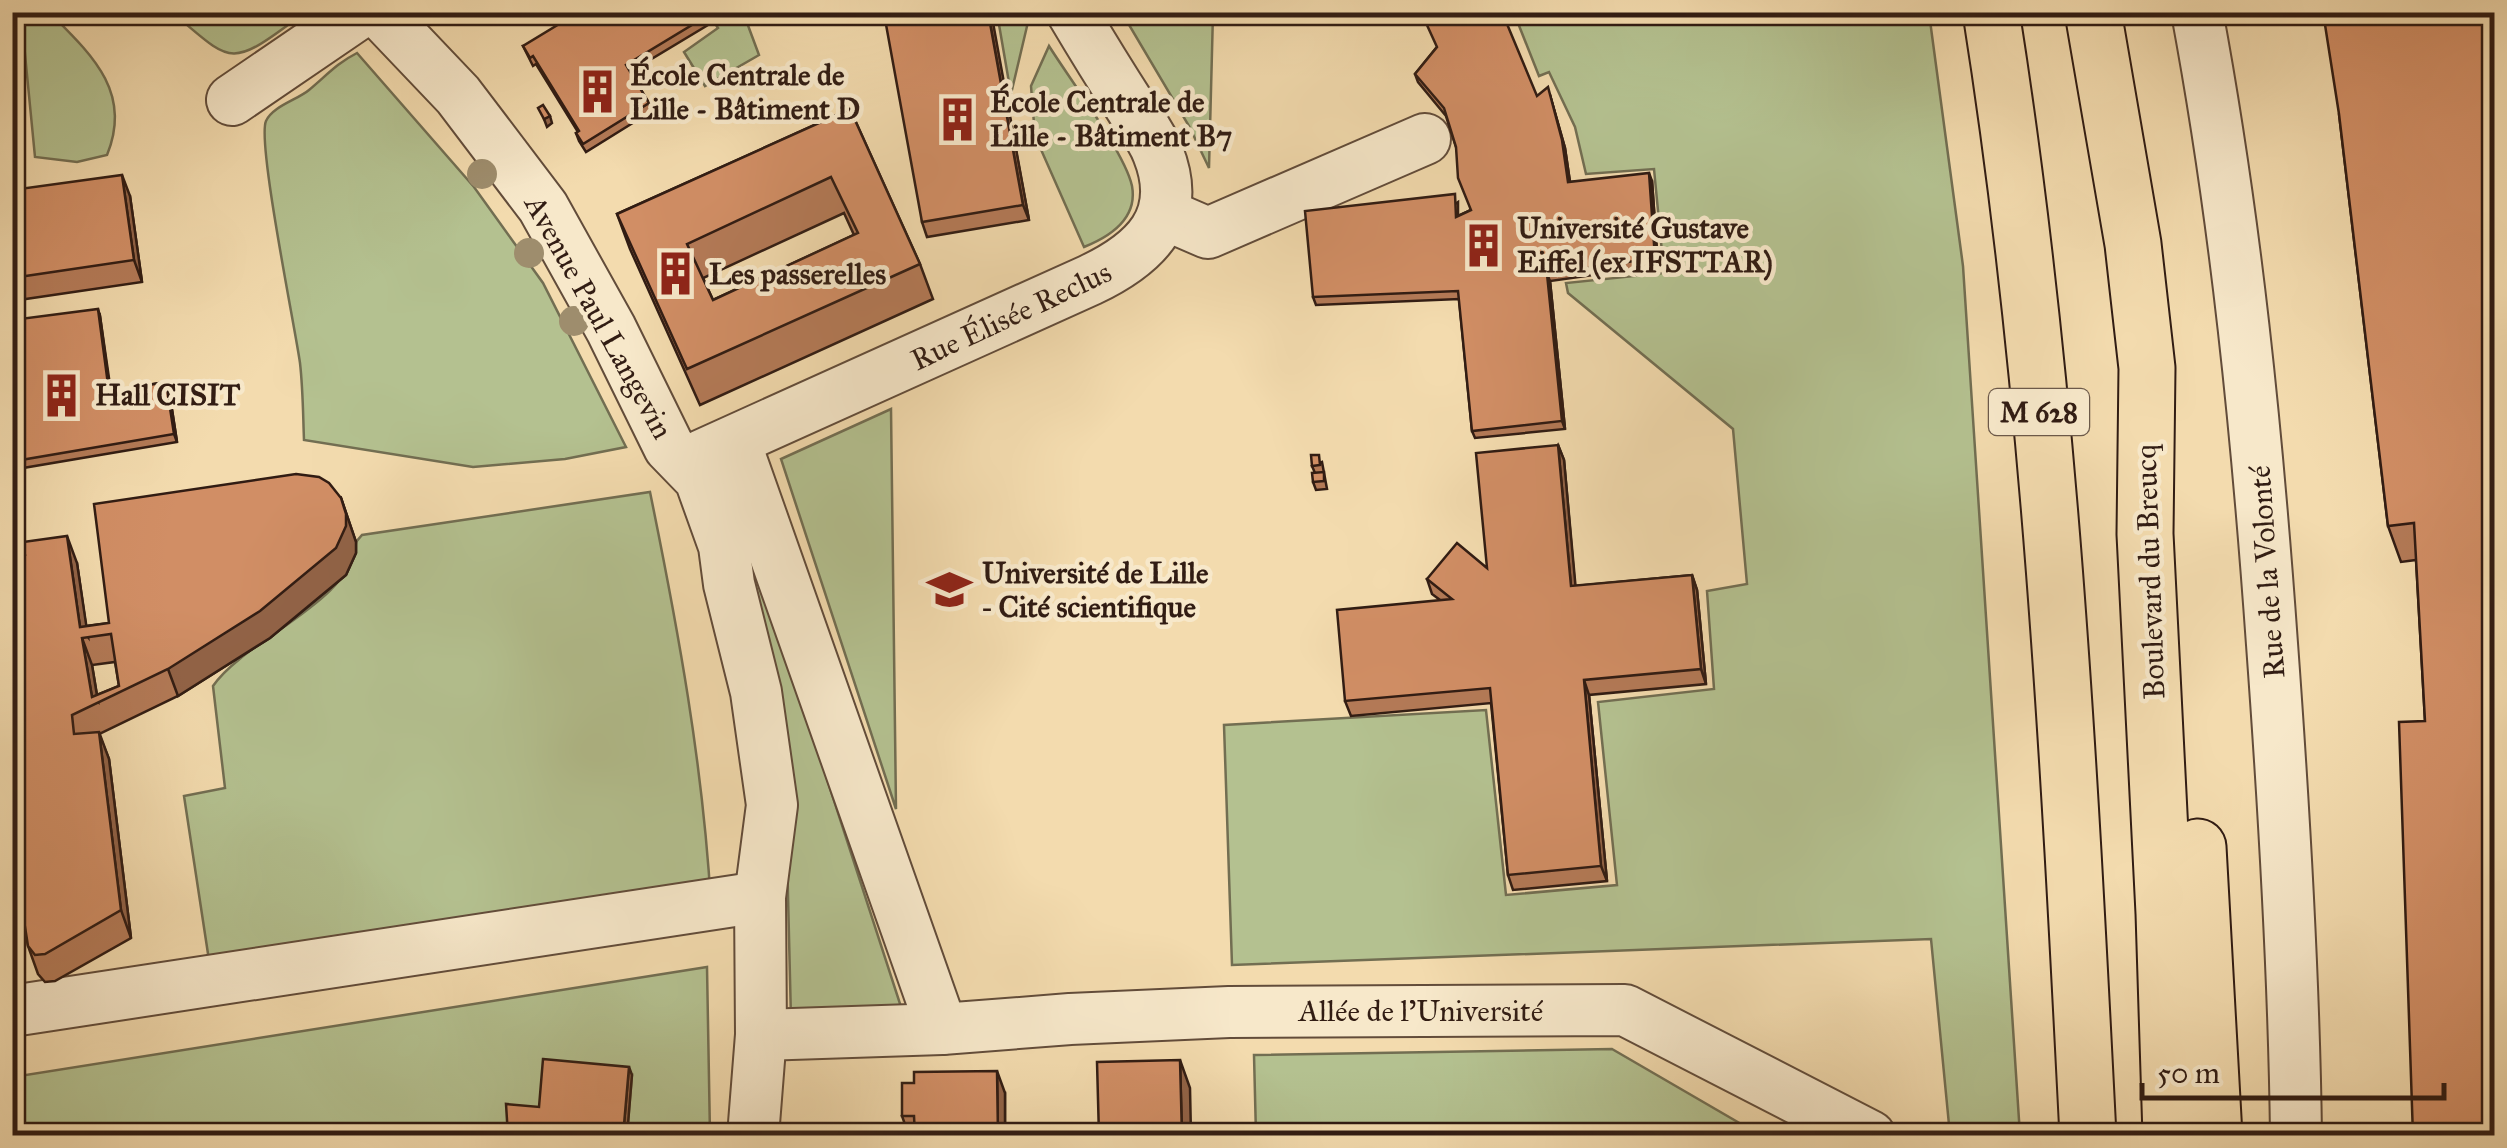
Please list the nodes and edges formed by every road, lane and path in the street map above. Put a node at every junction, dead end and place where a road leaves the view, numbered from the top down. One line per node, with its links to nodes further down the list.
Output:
1 (361, 12): 8 (street)
2 (379, 12): 13 (street, Avenue Paul Langevin)
3 (1072, 12): 10 (street)
4 (1990, 12): 14 (highway, M 628)
5 (2092, 12): 11 (highway, Boulevard du Breucq)
6 (2197, 12): 25 (street, Rue de la Volonté)
7 (2232, 12): 26 (street, Rue de la Volonté)
8 (232, 100)
9 (1425, 139): 10 (street)
10 (1164, 214): 12 (street, Rue Élisée Reclus)
11 (2147, 368): 23 (highway, Boulevard du Breucq); 24 (highway)
12 (735, 442): 13 (street, Rue Élisée Reclus); 17 (street)
13 (686, 461): 15 (street, Avenue Paul Langevin)
14 (2072, 813): 21 (highway, M 628); 22 (highway, M 628)
15 (760, 897): 16 (street); 18 (street, Avenue Paul Langevin)
16 (12, 1010)
17 (942, 1028): 18 (street, Allée de l'Université); 20 (street, Allée de l'Université)
18 (761, 1035): 19 (street, Avenue Paul Langevin)
19 (753, 1136)
20 (1870, 1136)
21 (2058, 1136)
22 (2088, 1136)
23 (2171, 1136)
24 (2214, 1136)
25 (2296, 1136)
26 (2326, 1136)

